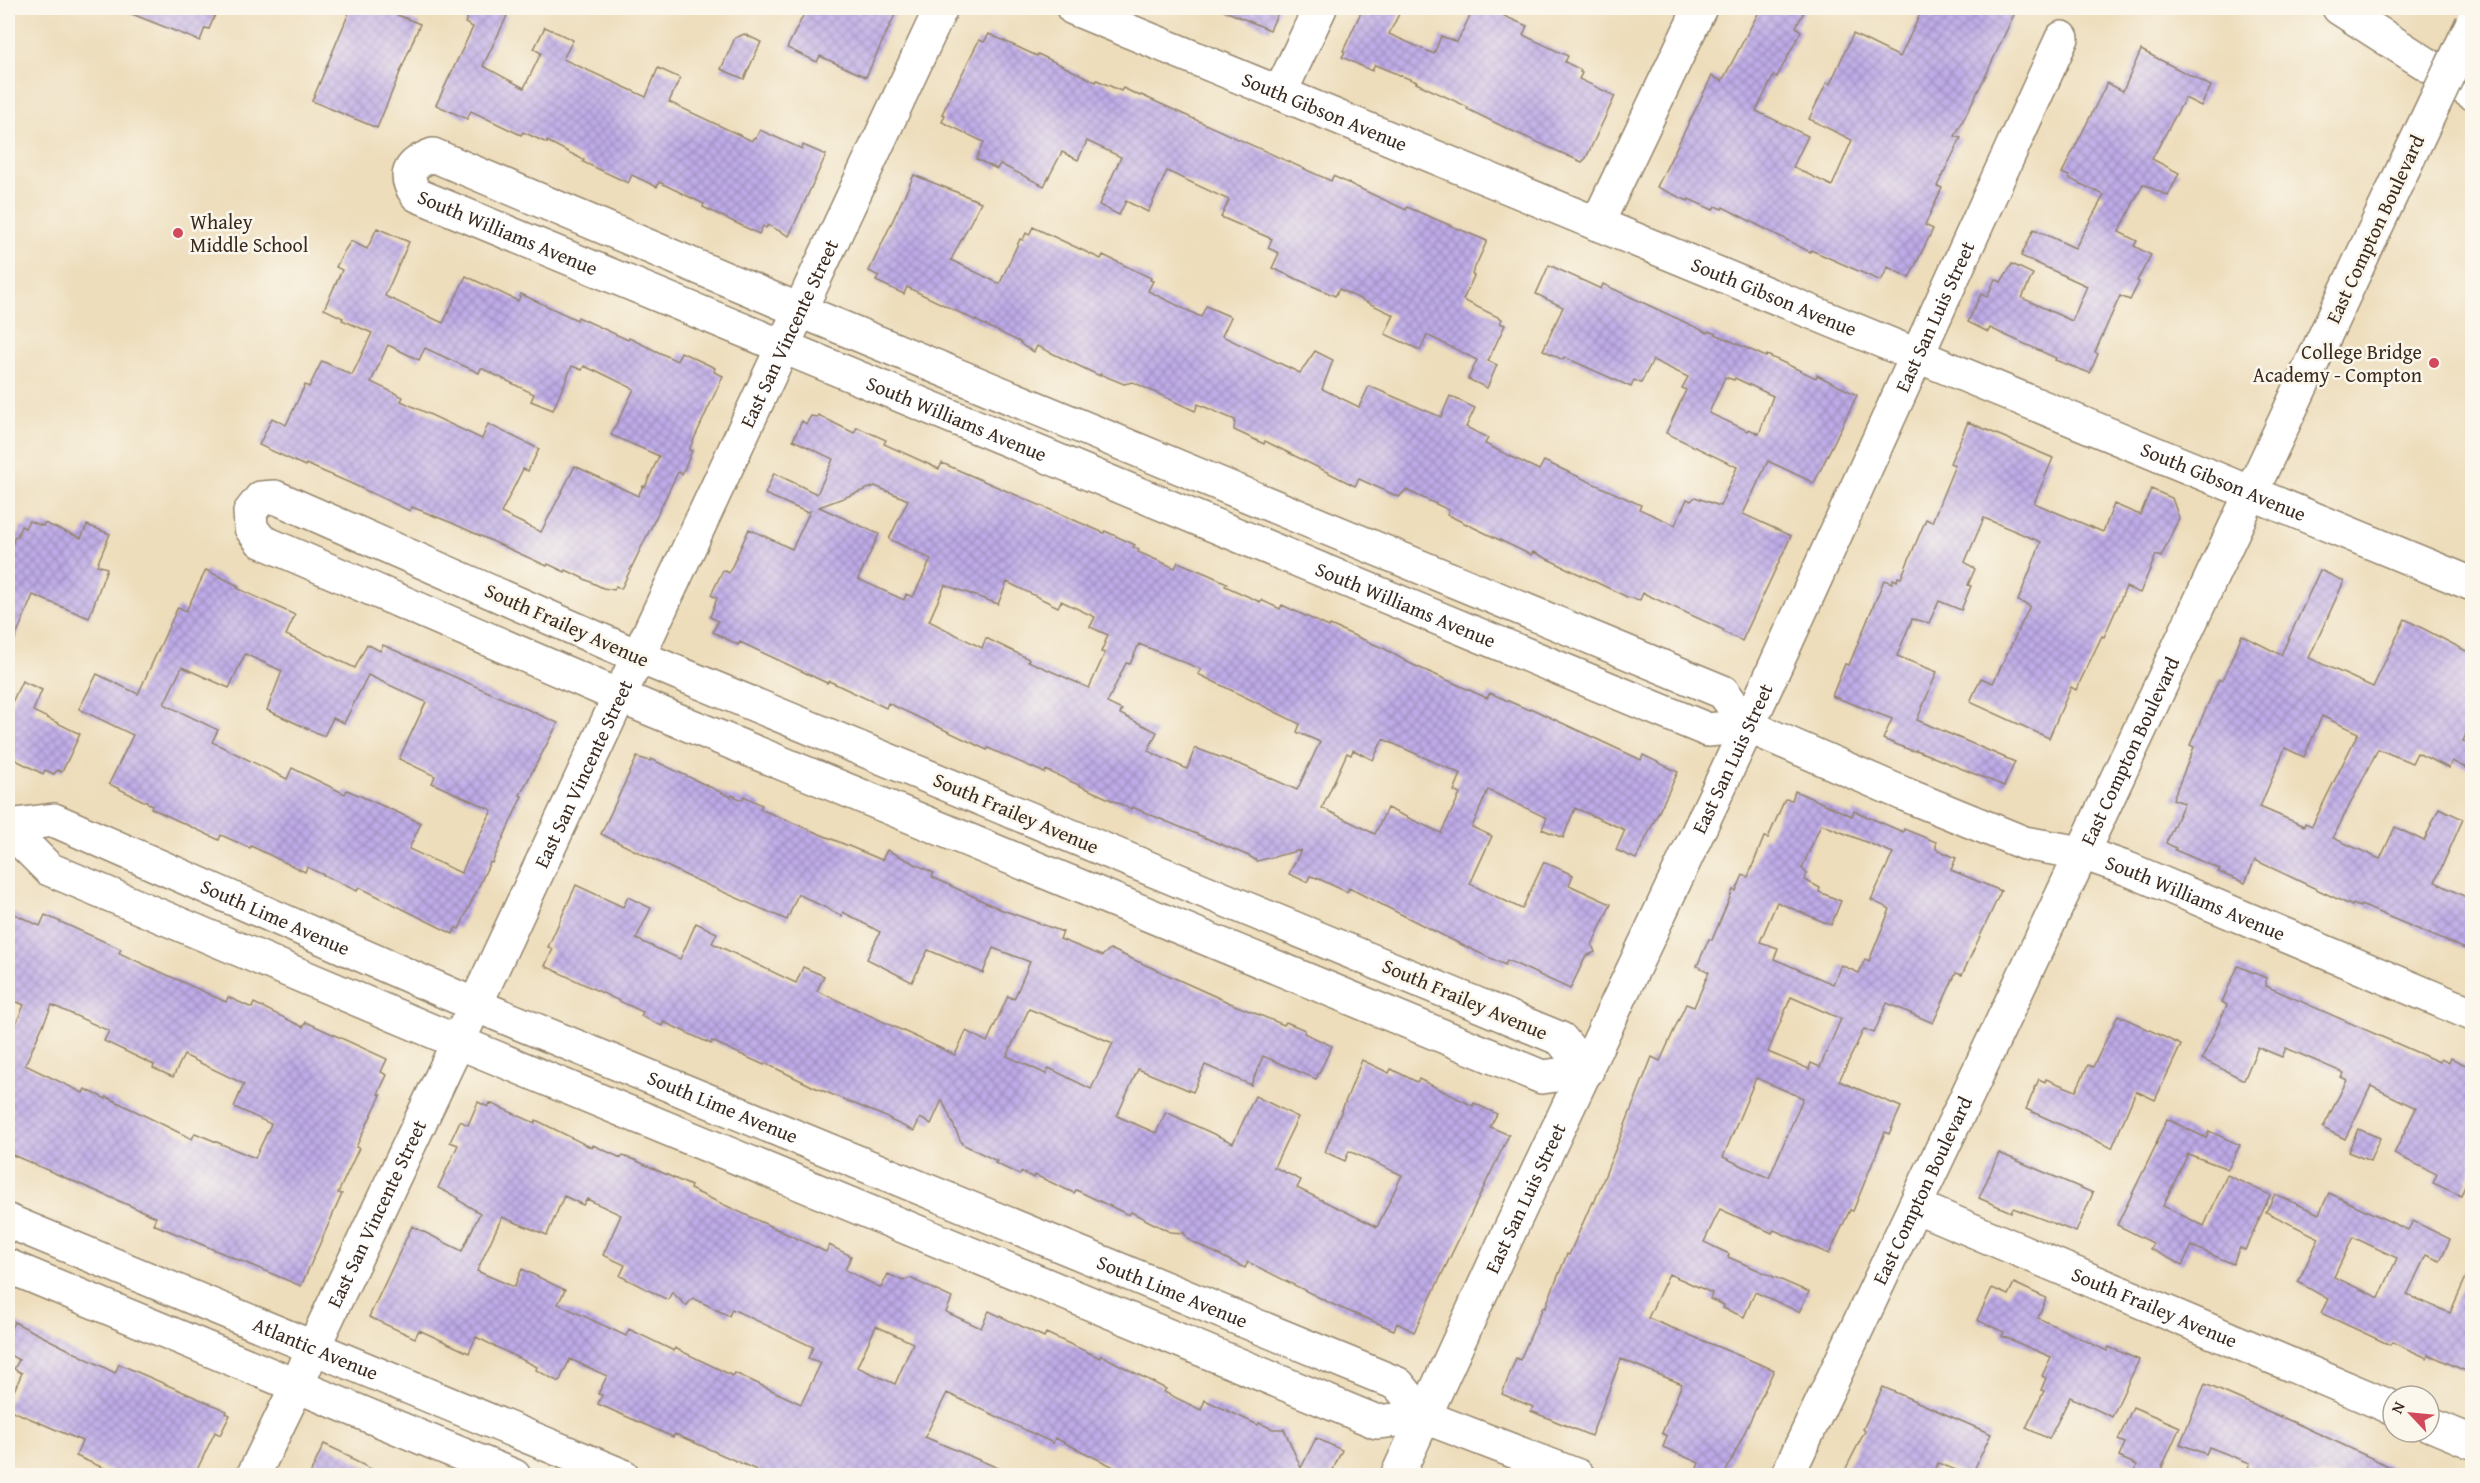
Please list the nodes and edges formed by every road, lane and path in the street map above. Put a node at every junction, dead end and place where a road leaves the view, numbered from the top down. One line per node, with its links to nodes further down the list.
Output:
1 (941, 8): 11 (main road, East San Vincente Street)
2 (1073, 8): 8 (main road, South Gibson Avenue)
3 (1320, 8): 8 (main road)
4 (1700, 8): 10 (main road)
5 (2339, 8): 9 (main road)
6 (2472, 24): 14 (main road, East Compton Boulevard, bridge)
7 (2062, 38): 13 (main road, East San Luis Street)
8 (1280, 93): 10 (main road, South Gibson Avenue)
9 (2472, 93)
10 (1597, 224): 13 (main road, South Gibson Avenue)
11 (799, 310): 12 (main road, East San Vincente Street); 12 (main road, South Williams Avenue); 18 (main road, South Williams Avenue)
12 (782, 347): 16 (main road, East San Vincente Street); 18 (main road, South Williams Avenue)
13 (1915, 355): 14 (main road, South Gibson Avenue); 18 (main road, East San Luis Street)
14 (2250, 494): 15 (main road, South Gibson Avenue); 20 (main road, East Compton Boulevard)
15 (2472, 584)
16 (637, 656): 17 (main road, East San Vincente Street); 17 (main road, South Frailey Avenue); 24 (main road, South Frailey Avenue)
17 (619, 696): 21 (main road, East San Vincente Street); 24 (main road, South Frailey Avenue)
18 (1748, 726): 20 (main road, South Williams Avenue); 24 (main road, East San Luis Street)
19 (8, 827): 21 (main road, South Lime Avenue); 23 (main road, South Lime Avenue)
20 (2082, 853): 22 (main road, South Williams Avenue); 25 (main road, East Compton Boulevard)
21 (475, 1005): 23 (main road, East San Vincente Street); 31 (main road, South Lime Avenue)
22 (2472, 1014)
23 (458, 1042): 28 (main road, East San Vincente Street); 31 (main road, South Lime Avenue)
24 (1587, 1071): 31 (main road, East San Luis Street)
25 (1915, 1206): 30 (main road, South Frailey Avenue); 39 (main road, East Compton Boulevard)
26 (8, 1221): 28 (main road, Atlantic Avenue)
27 (8, 1266): 29 (main road, Atlantic Avenue)
28 (313, 1348): 29 (main road, East San Vincente Street); 36 (main road, Atlantic Avenue)
29 (297, 1386): 34 (main road, East San Vincente Street); 35 (main road, Atlantic Avenue)
30 (2381, 1403)
31 (1425, 1417): 37 (main road, East San Luis Street); 38 (main road, South Lime Avenue)
32 (2441, 1429): 33 (main road)
33 (2472, 1442)
34 (253, 1476)
35 (514, 1476)
36 (623, 1476)
37 (1397, 1476)
38 (1578, 1476)
39 (1787, 1476)

